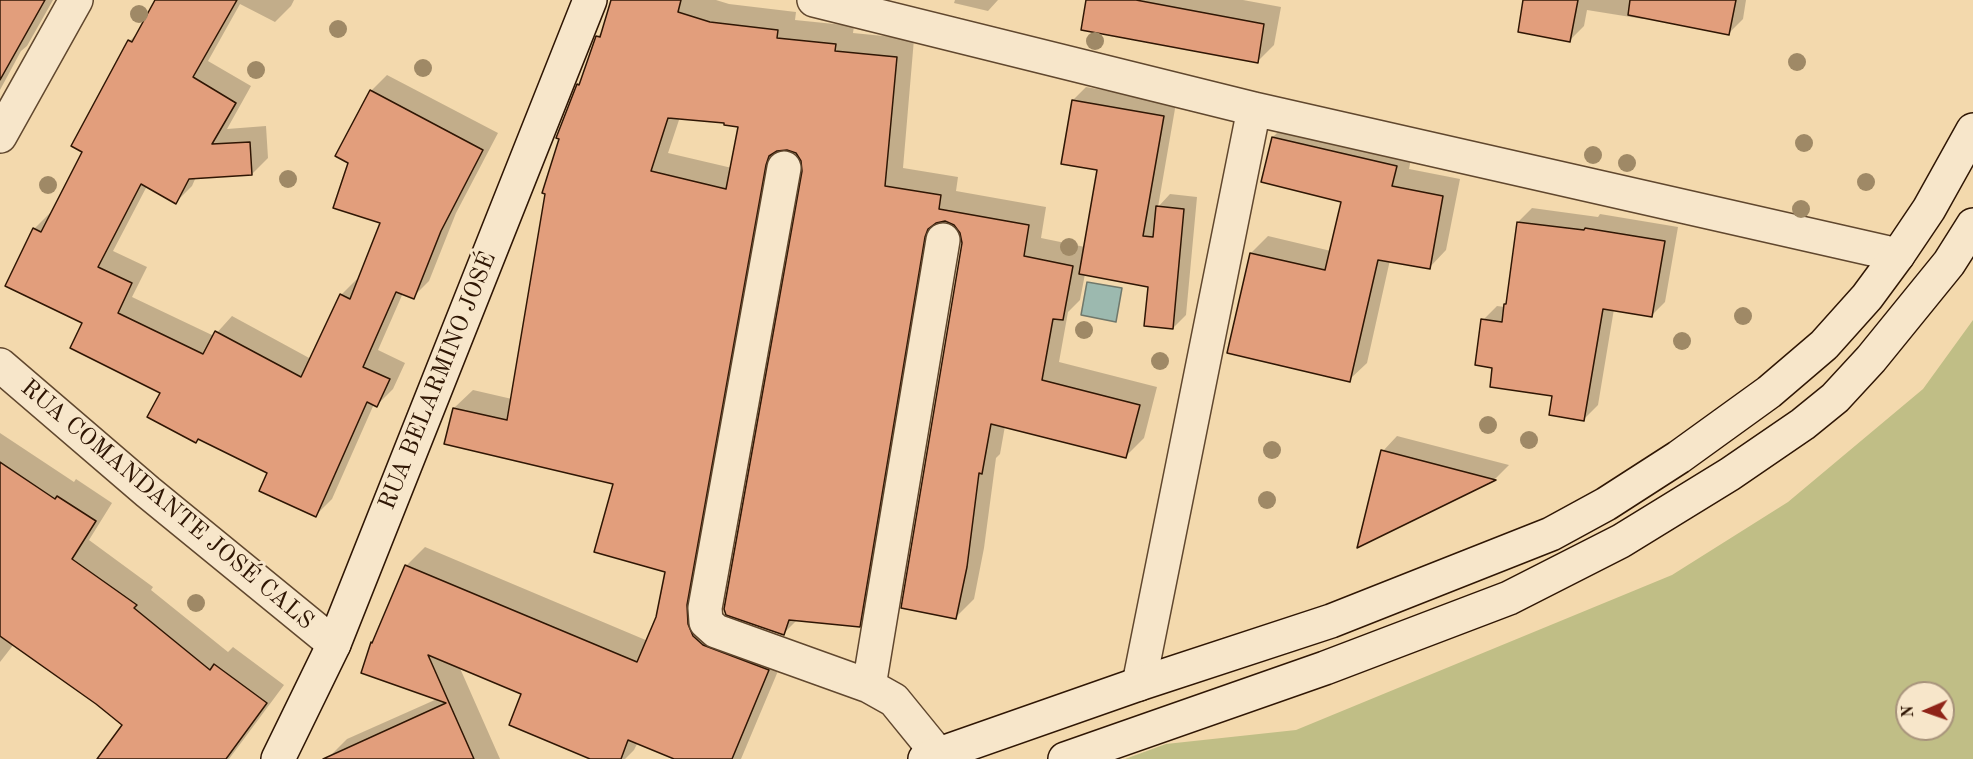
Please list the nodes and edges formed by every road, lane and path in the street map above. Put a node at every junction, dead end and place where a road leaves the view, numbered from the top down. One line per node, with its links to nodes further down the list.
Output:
1 (76, 0): 6 (street)
2 (590, 0): 12 (street, RUA BELARMINO JOSÉ)
3 (814, 0): 4 (street)
4 (1254, 109): 10 (street); 13 (street)
5 (1973, 130): 10 (street)
6 (0, 136)
7 (783, 168): 14 (street)
8 (1973, 225): 17 (street)
9 (943, 240): 14 (street)
10 (1898, 255): 13 (street)
11 (0, 365): 12 (street, RUA COMANDANTE JOSÉ CALS)
12 (334, 644): 16 (street, RUA BELARMINO JOSÉ)
13 (1139, 684): 15 (street)
14 (869, 686): 15 (street)
15 (931, 757)
16 (278, 759)
17 (1065, 759)

